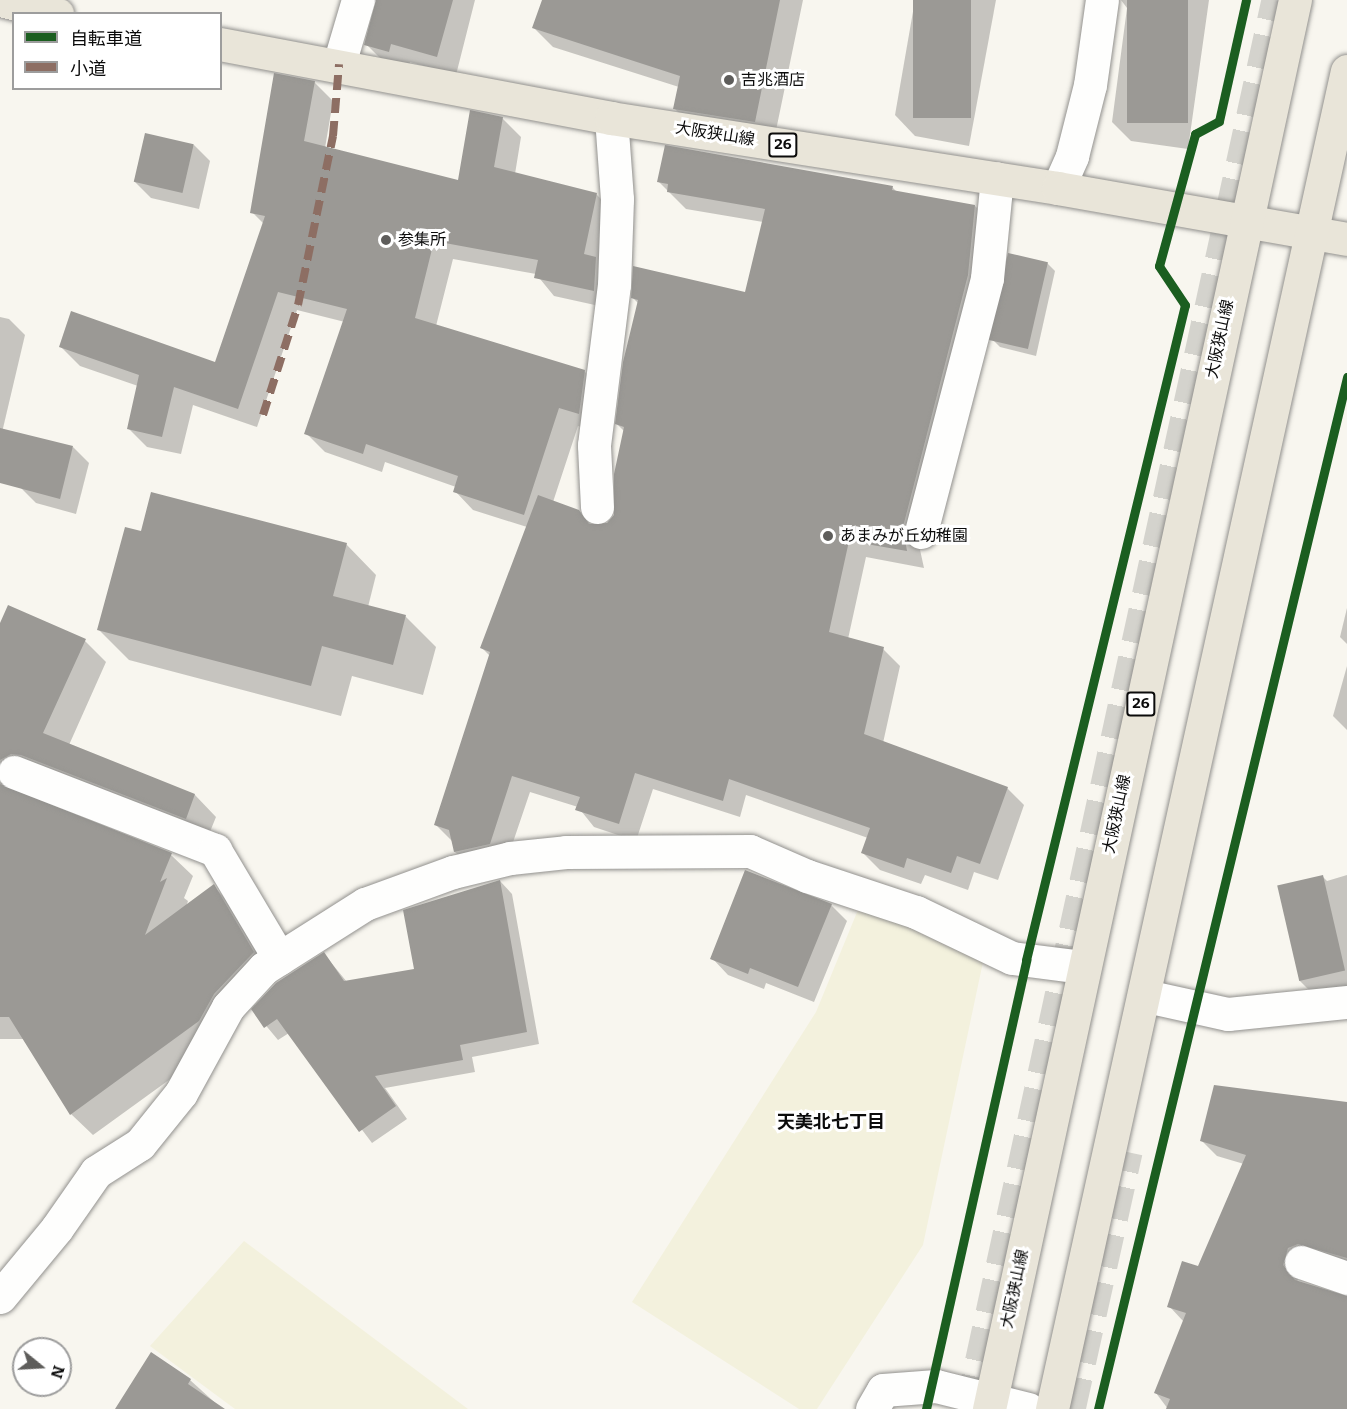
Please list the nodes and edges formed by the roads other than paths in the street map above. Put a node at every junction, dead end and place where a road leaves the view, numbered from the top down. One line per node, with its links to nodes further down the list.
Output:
1 (0, 0): 5 (main road)
2 (358, 0): 7 (street)
3 (1102, 0): 11 (street)
4 (1295, 0): 12 (main road, 大阪狭山線 / 26)
5 (49, 12)
6 (222, 44): 7 (main road, 大阪狭山線 / 26)
7 (339, 64): 9 (main road, 大阪狭山線 / 26)
8 (1347, 71): 13 (main road)
9 (611, 118): 10 (main road, 大阪狭山線 / 26); 15 (street)
10 (997, 178): 11 (main road, 大阪狭山線 / 26); 16 (street)
11 (1058, 188): 12 (main road, 大阪狭山線 / 26)
12 (1246, 220): 13 (main road, 大阪狭山線 / 26); 19 (main road, 大阪狭山線 / 26)
13 (1311, 232): 14 (main road, 大阪狭山線 / 26); 20 (main road)
14 (1347, 239)
15 (597, 507)
16 (921, 532)
17 (14, 772): 18 (street)
18 (279, 958): 19 (street); 24 (street)
19 (1083, 967): 25 (main road, 大阪狭山線 / 26)
20 (1146, 996): 21 (street); 28 (main road)
21 (1347, 1002)
22 (1301, 1262): 23 (street)
23 (1347, 1278)
24 (0, 1297)
25 (991, 1404): 26 (street); 27 (street)
26 (872, 1409)
27 (1028, 1409)
28 (1052, 1409)

